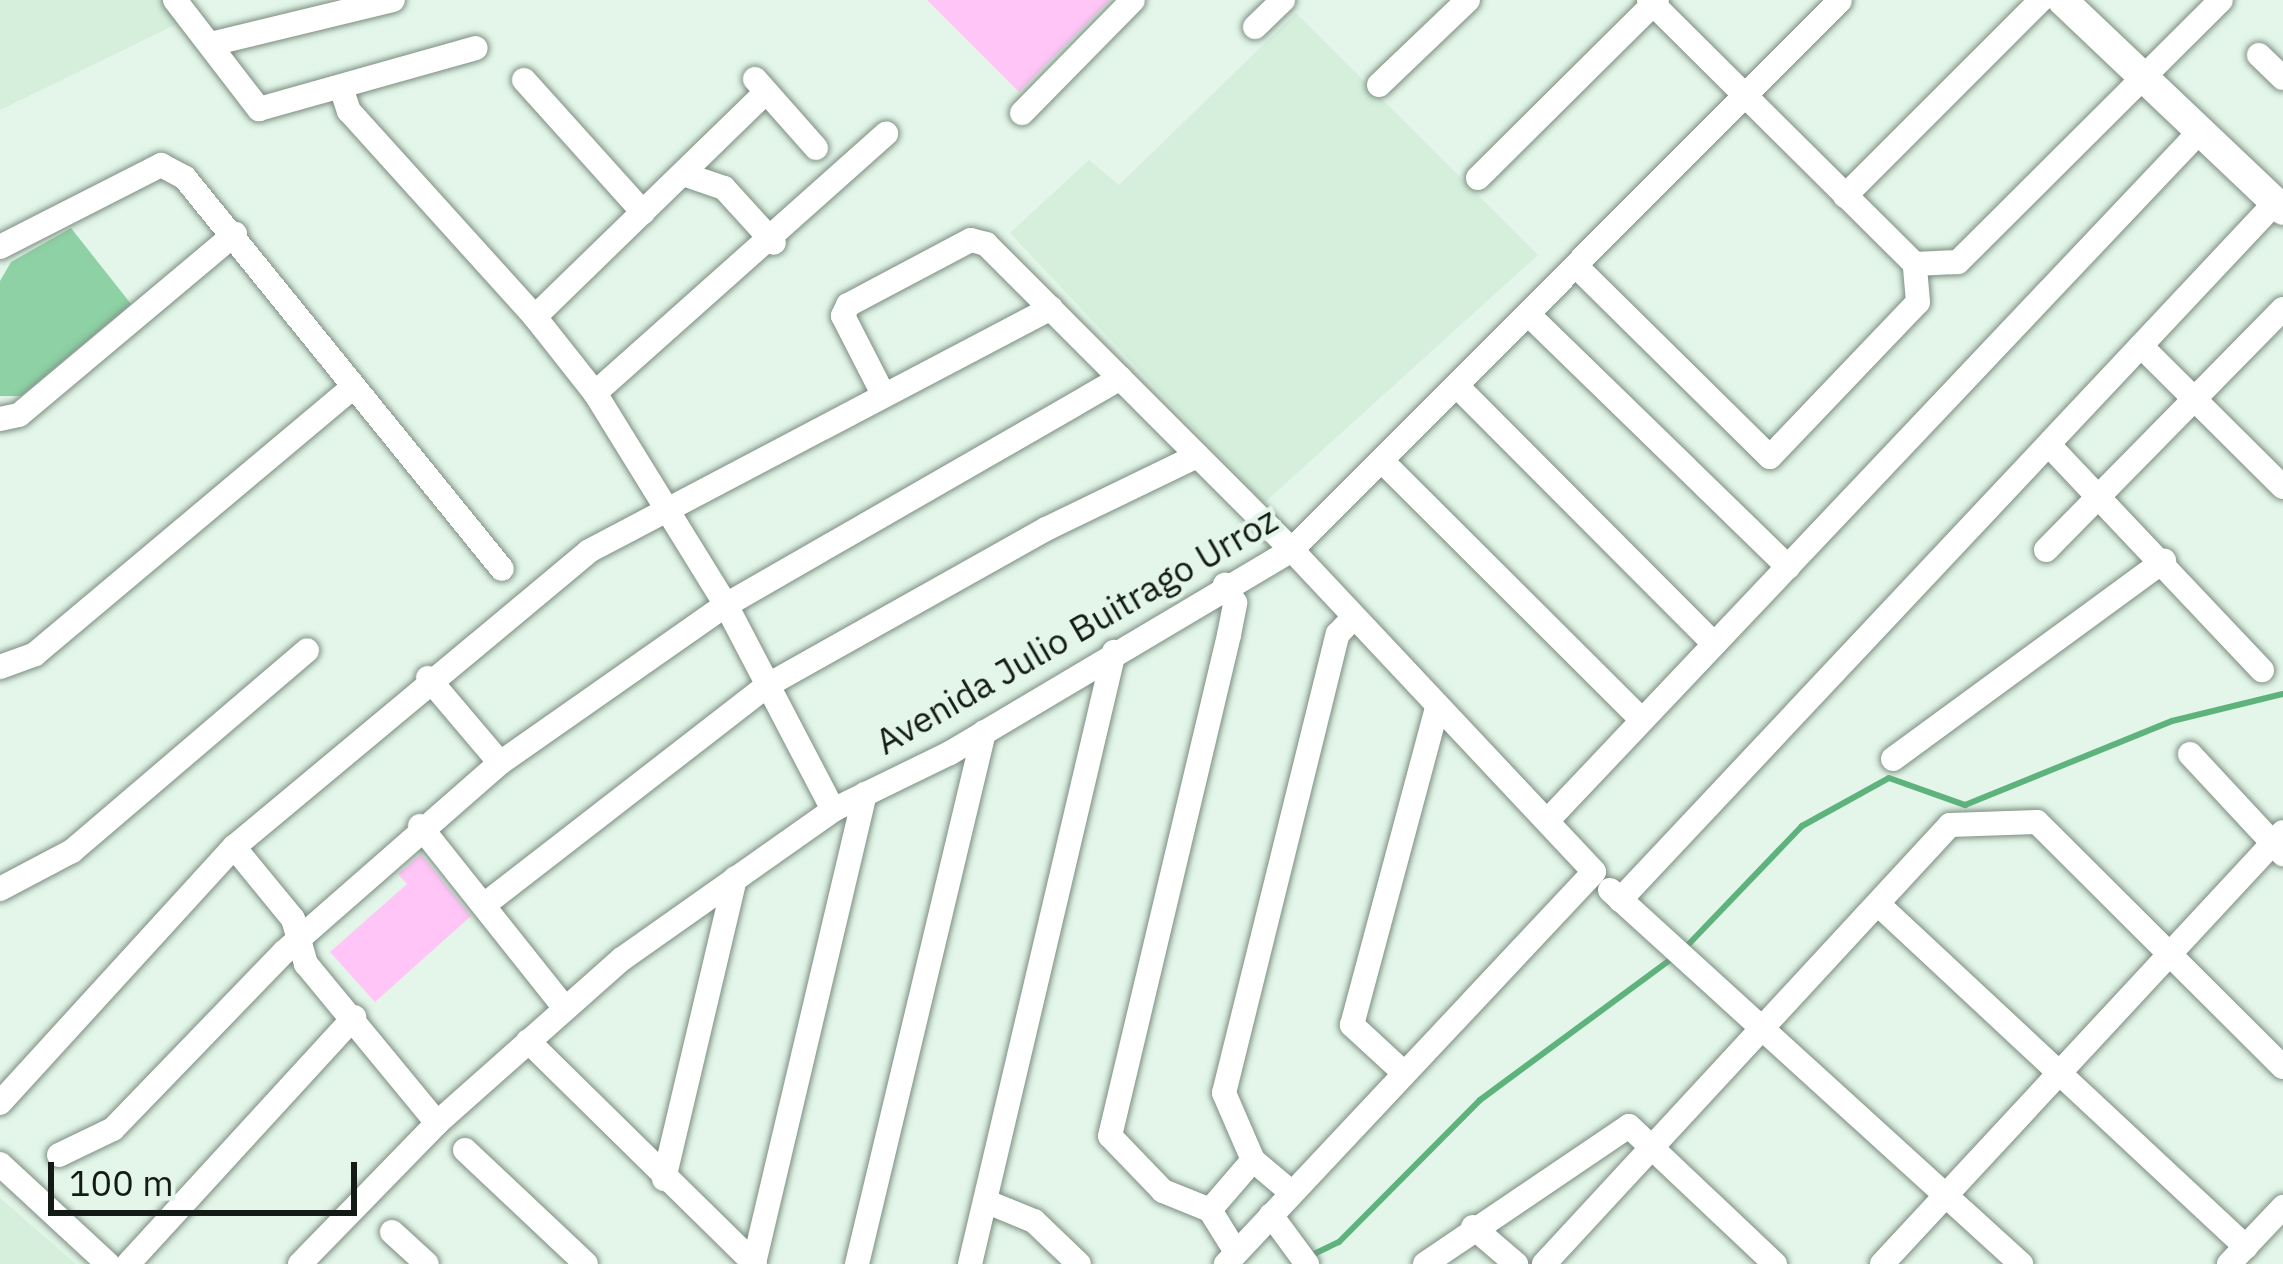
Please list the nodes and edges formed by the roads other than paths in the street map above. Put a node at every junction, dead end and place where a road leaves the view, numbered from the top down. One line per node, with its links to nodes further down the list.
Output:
1 (176, 0): 12 (street)
2 (393, 0): 12 (street)
3 (1133, 0): 21 (street)
4 (1283, 0): 11 (street)
5 (1468, 0): 18 (street)
6 (1840, 0): 20 (street, Avenida Julio Buitrago Urroz)
7 (2042, 0): 27 (street)
8 (2062, 0): 17 (street)
9 (2221, 0): 17 (street)
10 (1653, 1): 20 (street); 26 (street)
11 (1255, 27)
12 (211, 44): 19 (street)
13 (476, 48): 19 (street)
14 (2259, 55): 15 (street)
15 (2283, 78)
16 (524, 80): 29 (street)
17 (2142, 80): 22 (street); 33 (street)
18 (1379, 85)
19 (342, 90): 38 (street)
20 (1746, 99): 27 (street); 34 (street, Avenida Julio Buitrago Urroz)
21 (1022, 113)
22 (2200, 131): 28 (street); 56 (street)
23 (886, 134): 31 (street)
24 (815, 148): 25 (street)
25 (683, 174): 29 (street); 31 (street)
26 (1478, 178)
27 (1845, 196): 33 (street)
28 (2279, 207): 39 (street)
29 (643, 212): 38 (street)
30 (235, 234): 32 (street); 41 (street); 46 (street)
31 (774, 243): 43 (street)
32 (0, 247)
33 (1915, 264): 34 (street)
34 (1576, 266): 37 (street, Avenida Julio Buitrago Urroz)
35 (1051, 308): 40 (street); 44 (street); 44 (street)
36 (2283, 309): 45 (street)
37 (1528, 314): 42 (street, Avenida Julio Buitrago Urroz); 56 (street)
38 (535, 317): 43 (street)
39 (2141, 346): 45 (street); 47 (street)
40 (1120, 379): 48 (street); 59 (street)
41 (353, 387): 57 (street); 64 (street)
42 (1457, 387): 49 (street, Avenida Julio Buitrago Urroz); 61 (street)
43 (595, 393): 52 (street)
44 (883, 394): 52 (street)
45 (2196, 400): 50 (street); 51 (street)
46 (0, 419)
47 (2049, 445): 51 (street); 83 (street)
48 (1197, 457): 53 (street); 67 (street)
49 (1382, 461): 53 (street, Avenida Julio Buitrago Urroz); 69 (street)
50 (2283, 487)
51 (2102, 492): 54 (street); 55 (street)
52 (666, 506): 59 (street); 66 (street)
53 (1292, 550): 58 (street, Avenida Julio Buitrago Urroz); 60 (street)
54 (2046, 550)
55 (2164, 561): 65 (street); 72 (street)
56 (1788, 567): 61 (street)
57 (502, 569)
58 (1225, 585): 63 (street, Avenida Julio Buitrago Urroz); 107 (street)
59 (726, 605): 67 (street); 73 (street)
60 (1353, 618): 68 (street); 100 (street)
61 (1714, 644): 69 (street)
62 (307, 650): 82 (street)
63 (1114, 652): 70 (street, Avenida Julio Buitrago Urroz); 105 (street)
64 (0, 667)
65 (2262, 670)
66 (428, 679): 73 (street); 79 (street)
67 (768, 685): 75 (street); 84 (street)
68 (1437, 709): 76 (street); 94 (street)
69 (1642, 720): 76 (street)
70 (984, 732): 74 (street, Avenida Julio Buitrago Urroz); 119 (street)
71 (2190, 754): 78 (street)
72 (1893, 759)
73 (500, 763): 77 (street)
74 (865, 794): 75 (street, Avenida Julio Buitrago Urroz); 113 (street)
75 (833, 809): 81 (street, Avenida Julio Buitrago Urroz)
76 (1549, 819): 80 (street)
77 (420, 826): 84 (street); 86 (street)
78 (2279, 842): 87 (street)
79 (234, 847): 86 (street); 95 (street)
80 (1594, 872): 83 (street); 94 (street)
81 (735, 878): 88 (street, Avenida Julio Buitrago Urroz); 102 (street)
82 (0, 890)
83 (1620, 900): 90 (street)
84 (488, 902): 88 (street)
85 (1878, 904): 87 (street); 90 (street); 93 (street)
86 (297, 940): 89 (street); 99 (street)
87 (2171, 956): 92 (street); 93 (street)
88 (565, 1008): 91 (street, Avenida Julio Buitrago Urroz)
89 (354, 1017): 96 (street); 115 (street)
90 (1766, 1033): 97 (street); 104 (street)
91 (528, 1040): 96 (street, Avenida Julio Buitrago Urroz); 102 (street)
92 (2283, 1066)
93 (2053, 1070): 104 (street); 111 (street)
94 (1404, 1073): 103 (street)
95 (0, 1103)
96 (437, 1124): 116 (street, Avenida Julio Buitrago Urroz)
97 (1653, 1147): 109 (street); 125 (street); 126 (street)
98 (465, 1150): 118 (street)
99 (59, 1155)
100 (1253, 1160): 103 (street); 107 (street)
101 (0, 1164): 114 (street)
102 (664, 1179): 113 (street)
103 (1292, 1193): 108 (street)
104 (1945, 1195): 127 (street); 128 (street)
105 (985, 1201): 120 (street); 121 (street)
106 (2283, 1207): 111 (street)
107 (1210, 1210): 112 (street)
108 (1271, 1215): 112 (street); 122 (street)
109 (1473, 1227): 123 (street); 124 (street)
110 (392, 1232): 117 (street)
111 (2237, 1255)
112 (1231, 1258)
113 (754, 1263)
114 (108, 1264)
115 (128, 1264)
116 (300, 1264)
117 (427, 1264)
118 (586, 1264)
119 (857, 1264)
120 (970, 1264)
121 (1079, 1264)
122 (1307, 1264)
123 (1425, 1264)
124 (1516, 1264)
125 (1544, 1264)
126 (1775, 1264)
127 (1882, 1264)
128 (2021, 1264)

